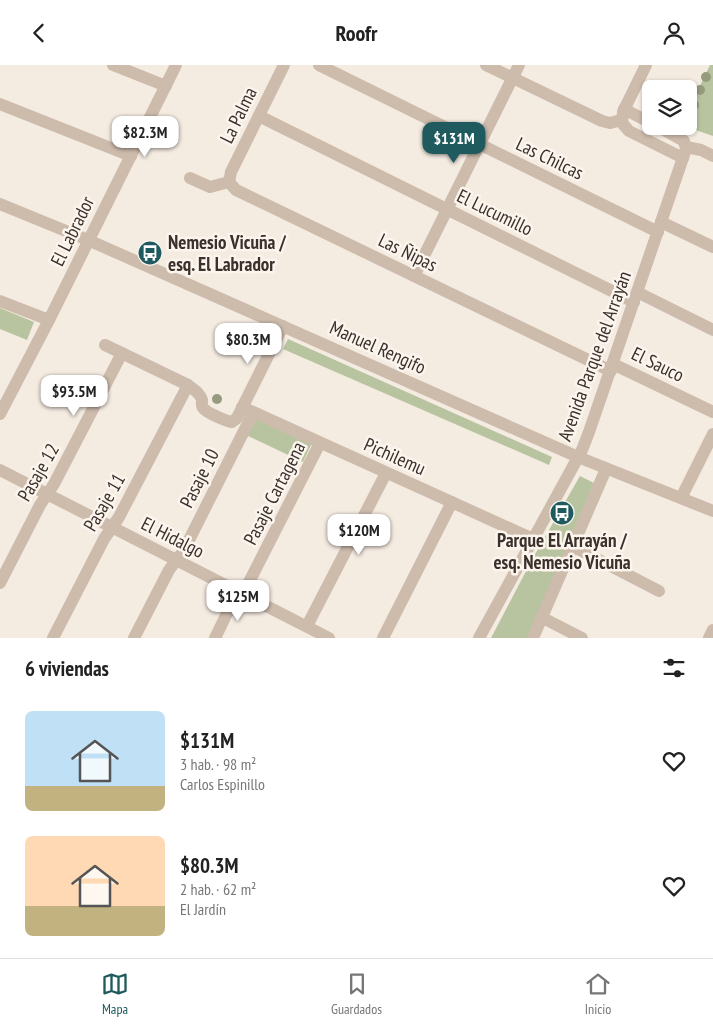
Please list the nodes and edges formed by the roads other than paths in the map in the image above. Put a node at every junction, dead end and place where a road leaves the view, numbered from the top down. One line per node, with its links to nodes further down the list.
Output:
1 (113, 65): 9 (street)
2 (176, 65): 9 (street, El Labrador)
3 (284, 65): 12 (street, La Palma)
4 (319, 65): 15 (street, Las Chilcas)
5 (486, 65): 8 (street)
6 (519, 65): 8 (street)
7 (646, 65): 11 (street)
8 (513, 78): 11 (street); 15 (street)
9 (166, 86): 17 (street, El Labrador)
10 (0, 103): 17 (street)
11 (623, 114): 13 (street); 16 (street)
12 (259, 115): 20 (street, La Palma); 22 (street, El Lucumillo)
13 (642, 120)
14 (673, 135): 16 (street)
15 (480, 144): 22 (street); 23 (street, Las Chilcas)
16 (685, 152): 18 (street); 23 (street, Avenida Parque del Arrayán)
17 (131, 156): 24 (street, El Labrador)
18 (713, 156)
19 (190, 178): 20 (street)
20 (229, 182): 26 (street, Las Ñipas)
21 (0, 204): 24 (street, Manuel Rengifo)
22 (448, 209): 26 (street); 27 (street, El Lucumillo)
23 (659, 227): 25 (street, Las Chilcas); 27 (street, Avenida Parque del Arrayán)
24 (88, 239): 29 (street, El Labrador); 30 (street, Manuel Rengifo)
25 (713, 247)
26 (414, 276): 34 (street, Las Ñipas)
27 (636, 297): 31 (street, El Lucumillo); 34 (street, Avenida Parque del Arrayán)
28 (0, 301): 29 (street)
29 (49, 320): 38 (street, El Labrador)
30 (283, 326): 36 (street, Pasaje 10); 41 (street, Manuel Rengifo)
31 (713, 330)
32 (105, 345): 33 (street)
33 (122, 353): 35 (street); 45 (street, Pasaje 12)
34 (612, 367): 37 (street, El Sauco); 41 (street, Avenida Parque del Arrayán)
35 (188, 385): 36 (street); 49 (street, Pasaje 11)
36 (248, 410): 40 (street, Pichilemu); 52 (street, Pasaje 10)
37 (713, 412)
38 (0, 414)
39 (713, 435): 46 (street)
40 (320, 443): 44 (street, Pichilemu); 55 (street, Pasaje Cartagena)
41 (578, 457): 42 (street, Manuel Rengifo); 50 (street, Avenida Parque del Arrayán)
42 (606, 469): 46 (street, Manuel Rengifo); 51 (street)
43 (0, 470): 45 (street, El Hidalgo)
44 (386, 473): 47 (street, Pichilemu); 57 (street)
45 (48, 494): 49 (street, El Hidalgo); 53 (street, Pasaje 12)
46 (681, 498): 48 (street, Manuel Rengifo)
47 (452, 502): 50 (street, Pichilemu); 63 (street)
48 (713, 511)
49 (112, 527): 52 (street, El Hidalgo); 59 (street, Pasaje 11)
50 (533, 539): 64 (street, Avenida Parque del Arrayán)
51 (572, 546): 54 (street); 56 (street)
52 (176, 560): 55 (street, El Hidalgo); 60 (street, Pasaje 10)
53 (0, 583)
54 (659, 591)
55 (241, 593): 57 (street, El Hidalgo); 61 (street, Pasaje Cartagena)
56 (541, 617): 65 (street); 66 (street)
57 (307, 627): 62 (street, El Hidalgo)
58 (713, 630): 67 (street)
59 (53, 638)
60 (134, 638)
61 (215, 638)
62 (329, 638)
63 (383, 638)
64 (479, 638)
65 (533, 638)
66 (582, 638)
67 (709, 638)

